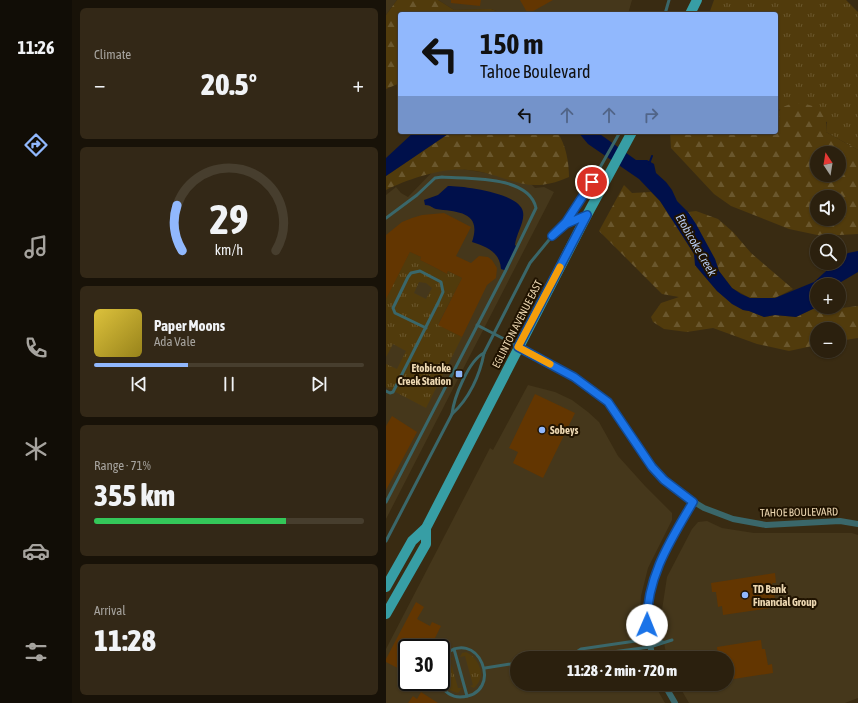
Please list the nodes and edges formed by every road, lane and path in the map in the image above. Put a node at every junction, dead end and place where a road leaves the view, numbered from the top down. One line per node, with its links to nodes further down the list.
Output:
1 (669, 0): 3 (lane)
2 (697, 0): 4 (main road)
3 (666, 12)
4 (691, 12)
5 (619, 134): 9 (lane)
6 (631, 134): 7 (main road, EGLINTON AVENUE EAST)
7 (587, 215): 9 (lane); 12 (main road, EGLINTON AVENUE EAST)
8 (386, 218): 10 (lane)
9 (552, 236): 13 (lane)
10 (477, 325): 12 (lane, bridge); 16 (lane)
11 (426, 328): 11 (lane); 14 (lane)
12 (518, 347): 17 (street, TAHOE BOULEVARD); 19 (main road, EGLINTON AVENUE EAST)
13 (484, 353): 15 (lane); 15 (lane)
14 (386, 392)
15 (452, 414): 20 (lane)
16 (386, 502)
17 (693, 502): 18 (street, TAHOE BOULEVARD); 23 (street)
18 (858, 524)
19 (426, 528): 21 (main road, EGLINTON AVENUE EAST); 22 (main road, EGLINTON AVENUE EAST)
20 (386, 541)
21 (386, 587)
22 (386, 614)
23 (649, 639): 25 (lane); 26 (street); 28 (lane)
24 (672, 640): 25 (lane)
25 (664, 642): 26 (lane)
26 (650, 647): 29 (lane); 30 (street)
27 (454, 649): 31 (lane); 33 (lane); 36 (lane)
28 (578, 651)
29 (620, 651)
30 (651, 651)
31 (450, 652)
32 (510, 664): 33 (lane)
33 (485, 668): 36 (lane)
34 (444, 691): 36 (lane)
35 (668, 691): 37 (street)
36 (466, 696)
37 (675, 703)

